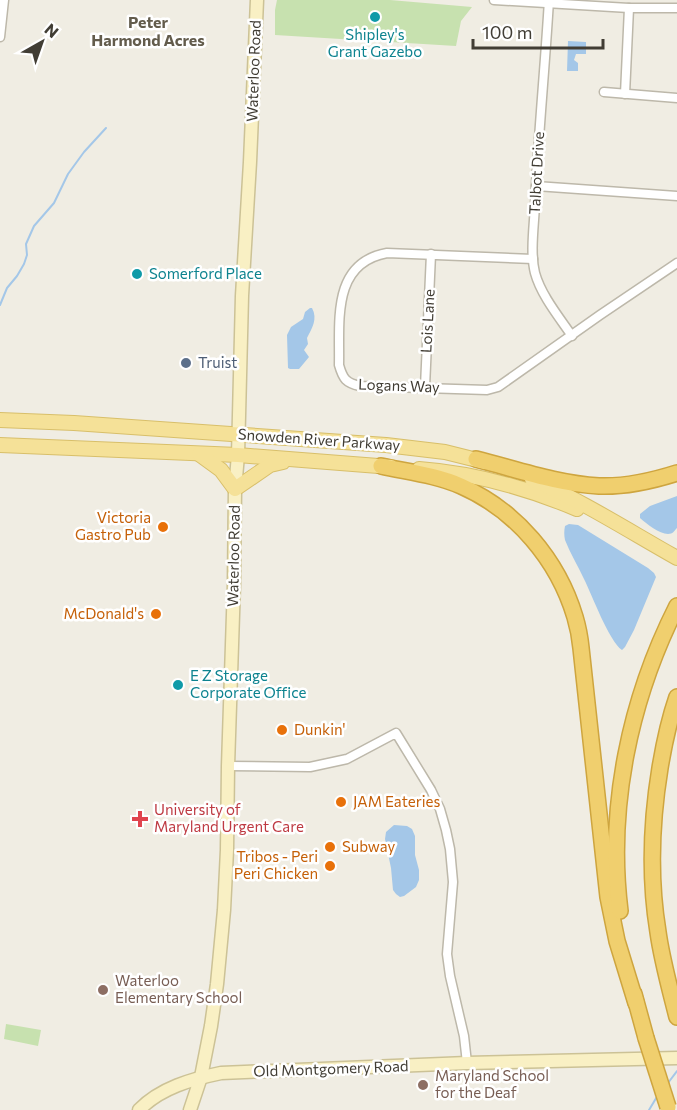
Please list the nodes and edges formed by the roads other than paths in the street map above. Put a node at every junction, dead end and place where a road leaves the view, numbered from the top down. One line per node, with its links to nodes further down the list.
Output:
1 (4, 0): 7 (street)
2 (257, 0): 19 (main road, Waterloo Road)
3 (494, 0): 4 (street)
4 (548, 2): 5 (street); 11 (street, Talbot Drive)
5 (629, 8): 6 (street); 9 (street)
6 (677, 8)
7 (0, 37)
8 (604, 93): 9 (street)
9 (625, 94): 10 (street)
10 (677, 98)
11 (536, 186): 12 (street); 14 (street, Talbot Drive)
12 (677, 196)
13 (431, 254): 14 (street, Logans Way); 17 (street, Lois Lane); 17 (street, Logans Way)
14 (533, 259): 16 (street, Talbot Drive)
15 (677, 263): 16 (street, Logans Way)
16 (572, 336): 17 (street, Logans Way)
17 (424, 387)
18 (0, 420): 19 (main road, Snowden River Parkway)
19 (238, 434): 22 (main road, Waterloo Road); 24 (main road, Snowden River Parkway)
20 (0, 445): 21 (main road, Snowden River Parkway)
21 (197, 453): 22 (main road, Snowden River Parkway); 27 (main road)
22 (238, 455): 23 (main road, Snowden River Parkway); 27 (main road, Waterloo Road)
23 (293, 459): 25 (main road, Snowden River Parkway); 27 (main road)
24 (476, 459): 26 (highway); 28 (main road, Snowden River Parkway)
25 (381, 466): 28 (main road, Snowden River Parkway); 33 (highway)
26 (677, 473)
27 (235, 489): 32 (main road, Waterloo Road)
28 (621, 527): 29 (main road, Snowden River Parkway)
29 (677, 558)
30 (677, 606): 33 (highway)
31 (677, 697): 34 (highway)
32 (228, 766): 36 (street); 37 (main road, Waterloo Road)
33 (636, 1003): 38 (highway, bridge)
34 (677, 1017)
35 (677, 1058): 36 (main road, Old Montgomery Road)
36 (467, 1063): 37 (main road, Old Montgomery Road)
37 (201, 1077): 39 (main road, Old Montgomery Road); 40 (main road, Waterloo Road)
38 (668, 1109)
39 (139, 1110)
40 (190, 1110)

